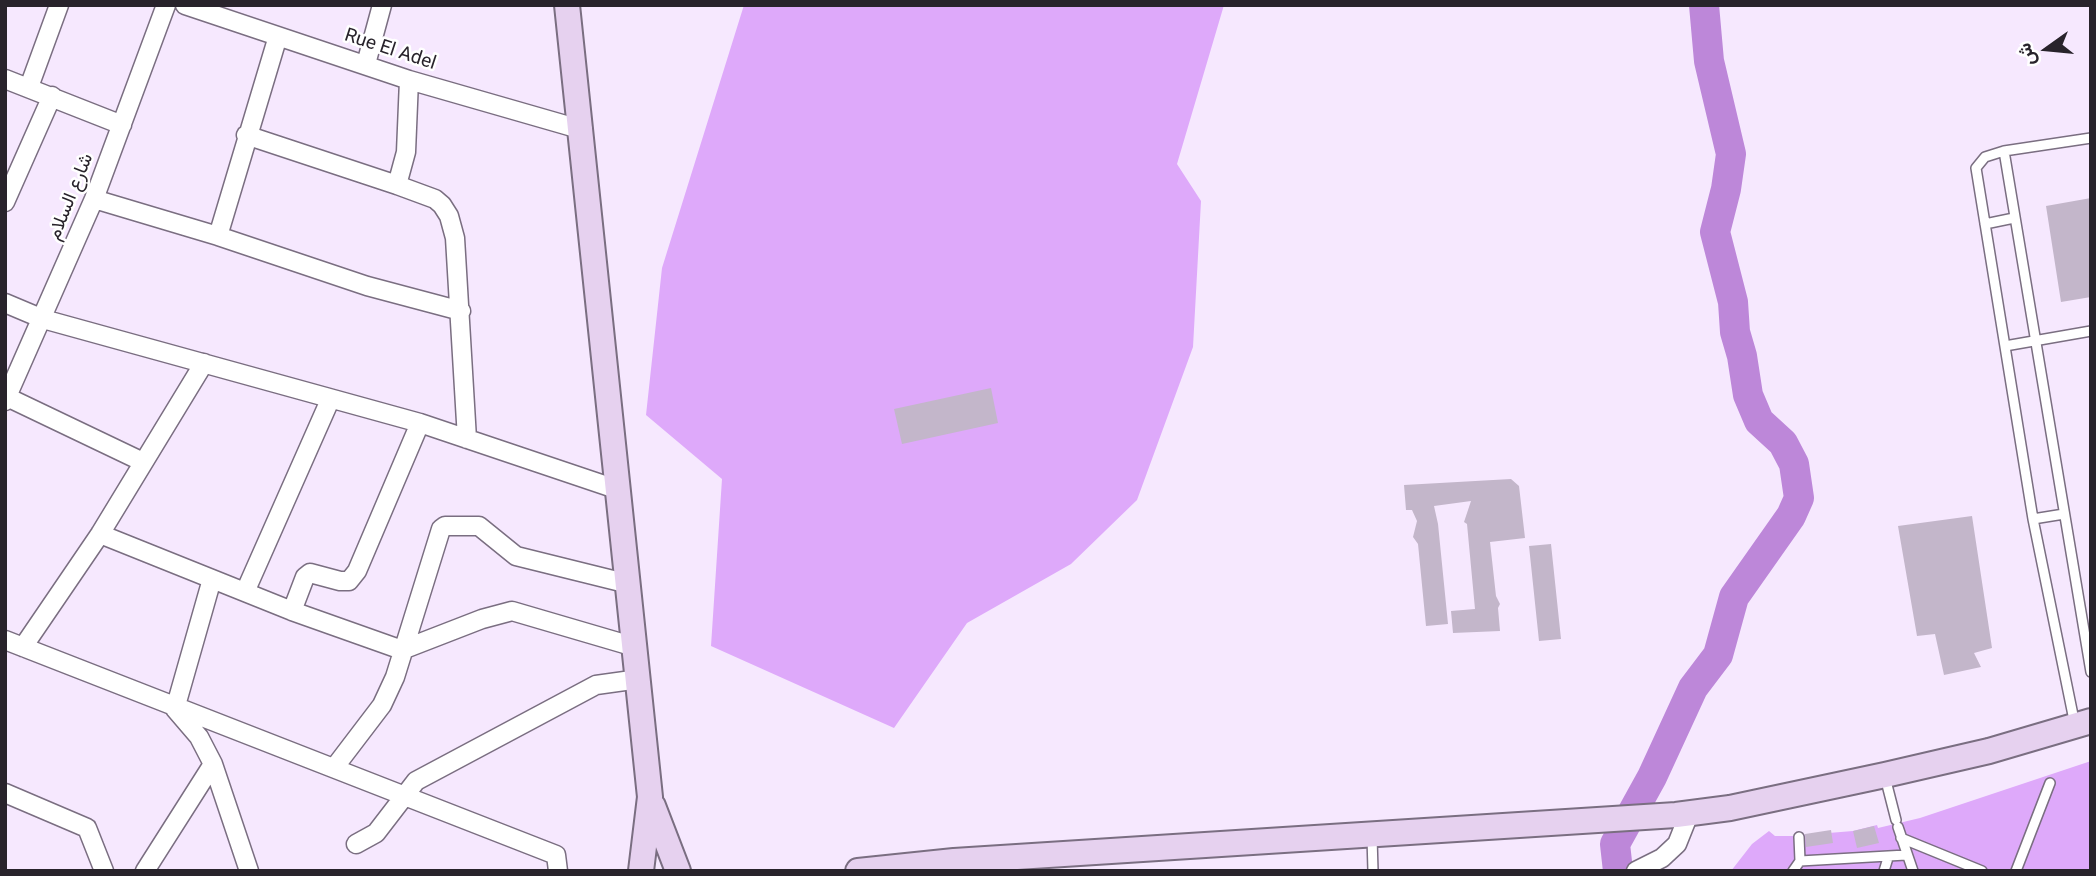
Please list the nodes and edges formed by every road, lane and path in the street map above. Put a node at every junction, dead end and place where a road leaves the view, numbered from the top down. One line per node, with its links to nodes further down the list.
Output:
1 (59, 5): 10 (street)
2 (166, 5): 12 (street, شارع السلام)
3 (185, 5): 6 (street, Rue El Adel)
4 (382, 5): 7 (street)
5 (567, 5): 13 (main road)
6 (278, 36): 7 (street, Rue El Adel); 14 (street)
7 (366, 64): 9 (street, Rue El Adel)
8 (5, 79): 10 (street)
9 (409, 80): 13 (street, Rue El Adel); 17 (street)
10 (29, 87): 11 (street)
11 (52, 96): 12 (street); 19 (street)
12 (122, 125): 18 (street, شارع السلام)
13 (583, 130): 35 (main road)
14 (246, 135): 17 (street); 22 (street)
15 (2091, 138): 16 (lane)
16 (2004, 151): 20 (lane); 21 (lane)
17 (397, 185): 24 (street)
18 (94, 199): 22 (street); 25 (street, شارع السلام)
19 (5, 202)
20 (2014, 218): 21 (lane); 27 (lane)
21 (1985, 224): 28 (lane)
22 (218, 236): 24 (street)
23 (5, 303): 25 (street)
24 (461, 311): 33 (street)
25 (43, 319): 29 (street); 30 (street, شارع السلام)
26 (2091, 331): 27 (lane)
27 (2036, 341): 28 (lane); 36 (lane)
28 (2005, 346): 37 (lane)
29 (204, 363): 31 (street); 34 (street)
30 (6, 399): 34 (street)
31 (330, 400): 32 (street); 41 (street)
32 (420, 423): 33 (street); 42 (street)
33 (467, 439): 35 (street)
34 (143, 462): 38 (street)
35 (619, 490): 40 (main road)
36 (2064, 514): 37 (lane); 47 (lane)
37 (2033, 519): 50 (lane)
38 (100, 534): 39 (street); 44 (street)
39 (212, 579): 41 (street); 49 (street)
40 (629, 584): 45 (main road); 46 (street)
41 (245, 592): 42 (street)
42 (292, 611): 46 (street)
43 (5, 640): 44 (street)
44 (23, 647): 49 (street)
45 (635, 647): 46 (street); 48 (main road)
46 (402, 650): 52 (street)
47 (2091, 671)
48 (639, 679): 56 (street); 57 (main road)
49 (175, 709): 51 (street); 52 (street)
50 (2083, 723): 53 (main road)
51 (214, 764): 67 (street); 68 (street)
52 (334, 768): 56 (street)
53 (1885, 775): 58 (main road); 61 (lane)
54 (2050, 783): 79 (lane)
55 (5, 793): 66 (street)
56 (403, 795): 62 (street); 69 (street)
57 (650, 797): 70 (main road); 71 (main road)
58 (1682, 814): 59 (main road); 74 (street)
59 (1372, 835): 72 (main road); 73 (lane)
60 (1800, 837): 65 (lane)
61 (1901, 838): 63 (lane); 78 (lane)
62 (356, 844)
63 (1906, 855): 64 (lane); 77 (lane)
64 (1888, 858): 65 (lane); 76 (lane)
65 (1800, 861): 75 (lane)
66 (104, 871)
67 (145, 871)
68 (249, 871)
69 (558, 871)
70 (641, 871)
71 (678, 871)
72 (858, 871)
73 (1373, 871)
74 (1636, 871)
75 (1793, 871)
76 (1884, 871)
77 (1913, 871)
78 (1982, 871)
79 (2016, 871)

